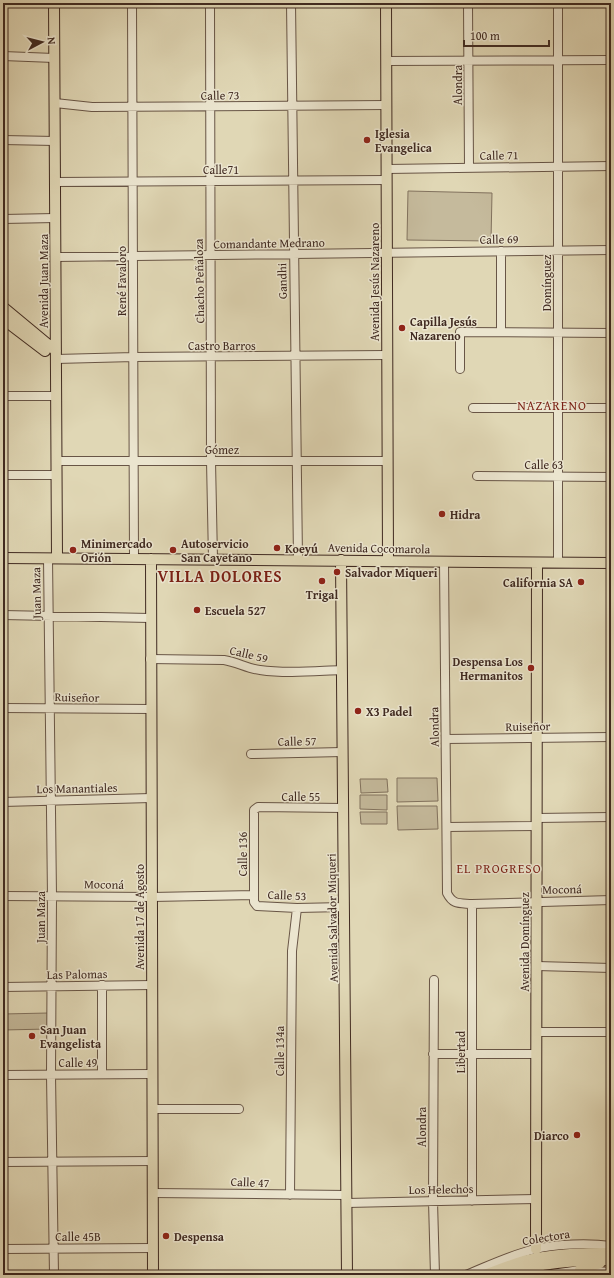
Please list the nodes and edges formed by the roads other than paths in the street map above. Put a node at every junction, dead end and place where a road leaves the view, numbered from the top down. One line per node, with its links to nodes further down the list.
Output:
1 (54, 3): 9 (main road, Avenida Juan Maza)
2 (132, 3): 18 (street, René Favaloro)
3 (210, 3): 17 (street, Chacho Peñaloza)
4 (291, 3): 16 (street, Gandhi)
5 (386, 3): 12 (main road, Avenida Jesús Nazareno)
6 (468, 3): 13 (street, Alondra)
7 (558, 3): 10 (street, Domínguez)
8 (3, 56): 9 (street)
9 (54, 58): 14 (main road, Avenida Juan Maza)
10 (558, 60): 11 (street); 13 (street); 21 (street, Domínguez)
11 (611, 60)
12 (386, 61): 13 (street); 15 (main road, Avenida Jesús Nazareno)
13 (468, 61): 23 (street, Alondra)
14 (55, 103): 18 (street, Calle 73); 20 (main road, Avenida Juan Maza)
15 (386, 105): 16 (street, Calle 73); 24 (main road, Avenida Jesús Nazareno)
16 (292, 106): 17 (street, Calle 73); 27 (street, Gandhi)
17 (210, 107): 18 (street, Calle 73); 26 (street, Chacho Peñaloza)
18 (132, 108): 29 (street, René Favaloro)
19 (3, 140): 20 (street)
20 (55, 140): 28 (main road, Avenida Juan Maza)
21 (558, 166): 22 (street, Calle 71); 23 (street, Calle 71); 34 (street, Domínguez)
22 (611, 166)
23 (469, 168): 24 (street, Calle 71)
24 (387, 169): 25 (main road, Avenida Jesús Nazareno)
25 (387, 180): 27 (street, Calle71); 35 (main road, Avenida Jesús Nazareno)
26 (210, 181): 27 (street, Calle71); 29 (street, Calle71); 37 (street, Chacho Peñaloza)
27 (293, 181): 36 (street, Gandhi)
28 (55, 182): 29 (street, Calle71); 31 (main road, Avenida Juan Maza)
29 (133, 182): 38 (street, René Favaloro)
30 (3, 218): 31 (street)
31 (55, 218): 39 (main road, Avenida Juan Maza)
32 (611, 250): 34 (street, Calle 69)
33 (501, 251): 34 (street, Calle 69); 35 (street, Calle 69); 42 (street)
34 (558, 251): 43 (street, Domínguez)
35 (388, 253): 36 (street, Comandante Medrano); 46 (main road, Avenida Jesús Nazareno)
36 (294, 254): 37 (street, Comandante Medrano); 47 (street, Gandhi)
37 (210, 255): 38 (street, Comandante Medrano); 49 (street, Chacho Peñaloza)
38 (133, 256): 39 (street, Comandante Medrano); 48 (street, René Favaloro)
39 (55, 257): 45 (main road, Avenida Juan Maza)
40 (3, 307): 45 (main road)
41 (3, 318): 45 (main road)
42 (501, 332): 43 (street); 50 (street)
43 (558, 333): 44 (street); 54 (street, Domínguez)
44 (611, 333)
45 (56, 355): 48 (street, Castro Barros); 52 (main road, Avenida Juan Maza)
46 (388, 355): 47 (street, Castro Barros); 60 (main road, Avenida Jesús Nazareno)
47 (296, 356): 49 (street, Castro Barros); 59 (street, Gandhi)
48 (134, 357): 49 (street, Castro Barros); 57 (street, René Favaloro)
49 (212, 357): 58 (street, Chacho Peñaloza)
50 (460, 369)
51 (3, 396): 52 (street)
52 (56, 396): 56 (main road, Avenida Juan Maza)
53 (473, 408): 54 (street)
54 (558, 408): 55 (street); 64 (street, Domínguez)
55 (611, 408)
56 (56, 461): 57 (street, Gómez); 62 (main road, Avenida Juan Maza)
57 (134, 461): 58 (street, Gómez); 68 (street, René Favaloro)
58 (211, 461): 59 (street, Gómez); 70 (street, Chacho Peñaloza)
59 (297, 461): 60 (street, Gómez); 71 (street, Gandhi)
60 (388, 461): 73 (main road, Avenida Jesús Nazareno)
61 (3, 475): 62 (street)
62 (57, 475): 67 (main road, Avenida Juan Maza)
63 (477, 476): 64 (street, Calle 63)
64 (558, 476): 65 (street, Calle 63); 77 (street, Domínguez)
65 (611, 477)
66 (3, 558): 67 (main road, Avenida Cocomarola)
67 (52, 558): 68 (main road, Avenida Cocomarola); 79 (street, Juan Maza)
68 (134, 558): 69 (main road, Avenida Cocomarola)
69 (151, 558): 70 (main road, Avenida Cocomarola); 80 (main road, Avenida 17 de Agosto)
70 (213, 559): 71 (main road, Avenida Cocomarola)
71 (298, 559): 72 (main road, Avenida Cocomarola)
72 (341, 560): 73 (main road, Avenida Cocomarola); 82 (main road, Avenida Salvador Miqueri)
73 (388, 561): 74 (main road, Avenida Cocomarola)
74 (444, 562): 76 (main road, Avenida Cocomarola); 88 (street, Alondra)
75 (611, 562): 77 (main road, Avenida Cocomarola)
76 (537, 563): 77 (main road, Avenida Cocomarola); 87 (main road, Avenida Domínguez)
77 (558, 563)
78 (3, 615): 79 (street)
79 (49, 615): 80 (street); 84 (street, Juan Maza)
80 (150, 618): 81 (main road, Avenida 17 de Agosto)
81 (150, 658): 82 (street, Calle 59); 85 (main road, Avenida 17 de Agosto)
82 (342, 670): 89 (main road, Avenida Salvador Miqueri)
83 (3, 708): 84 (street, Ruiseñor)
84 (50, 708): 85 (street, Ruiseñor); 92 (street, Juan Maza)
85 (151, 709): 91 (main road, Avenida 17 de Agosto)
86 (611, 737): 87 (street, Ruiseñor)
87 (537, 738): 88 (street, Ruiseñor); 97 (main road, Avenida Domínguez)
88 (446, 739): 98 (street, Alondra)
89 (342, 752): 90 (street, Calle 57); 95 (main road, Avenida Salvador Miqueri)
90 (251, 754)
91 (151, 798): 92 (street, Los Manantiales); 102 (main road, Avenida 17 de Agosto)
92 (51, 801): 93 (street, Los Manantiales); 101 (street, Juan Maza)
93 (3, 802)
94 (258, 808): 95 (street, Calle 55); 103 (street, Calle 136)
95 (344, 808): 107 (main road, Avenida Salvador Miqueri)
96 (611, 817): 97 (street)
97 (537, 822): 98 (street); 105 (main road, Avenida Domínguez)
98 (447, 827): 99 (street, Alondra)
99 (447, 893): 106 (street, Moconá)
100 (3, 896): 101 (street, Moconá)
101 (52, 896): 102 (street, Moconá); 114 (street, Juan Maza)
102 (152, 897): 103 (street, Moconá); 113 (main road, Avenida 17 de Agosto)
103 (254, 898): 108 (street, Calle 53)
104 (611, 900): 105 (street, Moconá)
105 (537, 902): 106 (street, Moconá); 109 (main road, Avenida Domínguez)
106 (472, 904): 120 (street, Libertad)
107 (344, 907): 108 (street, Calle 53); 133 (main road, Avenida Salvador Miqueri)
108 (297, 908): 131 (street, Calle 134a)
109 (537, 966): 110 (street); 116 (main road, Avenida Domínguez)
110 (611, 968)
111 (434, 980): 118 (street, Alondra)
112 (102, 985): 113 (street, Las Palomas); 114 (street, Las Palomas); 122 (street)
113 (152, 985): 123 (main road, Avenida 17 de Agosto)
114 (51, 986): 115 (street, Las Palomas); 121 (street, Juan Maza)
115 (3, 988)
116 (536, 1032): 117 (street); 119 (main road, Avenida Domínguez)
117 (611, 1032)
118 (433, 1054): 120 (street); 134 (street, Alondra)
119 (536, 1054): 120 (street); 132 (main road, Avenida Domínguez)
120 (472, 1055): 135 (street, Libertad)
121 (51, 1074): 122 (street, Calle 49); 124 (street, Calle 49); 127 (street, Juan Maza)
122 (102, 1074): 123 (street, Calle 49)
123 (152, 1074): 125 (main road, Avenida 17 de Agosto)
124 (3, 1075)
125 (153, 1109): 126 (street); 129 (main road, Avenida 17 de Agosto)
126 (239, 1109)
127 (53, 1161): 128 (street); 129 (street); 137 (street, Juan Maza)
128 (3, 1162)
129 (153, 1162): 130 (main road, Avenida 17 de Agosto)
130 (153, 1193): 131 (street, Calle 47); 138 (main road, Avenida 17 de Agosto)
131 (290, 1195): 133 (street, Calle 47)
132 (536, 1198): 135 (street, Los Helechos); 140 (main road, Avenida Domínguez)
133 (347, 1199): 134 (street, Los Helechos); 146 (main road, Avenida Salvador Miqueri)
134 (433, 1201): 135 (street, Los Helechos); 147 (street, Alondra)
135 (472, 1201)
136 (611, 1246): 140 (street, Colectora)
137 (54, 1248): 138 (street, Calle 45B); 139 (street, Calle 45B); 144 (street, Juan Maza)
138 (153, 1248): 145 (main road, Avenida 17 de Agosto)
139 (3, 1249)
140 (536, 1249): 148 (street, Colectora)
141 (609, 1257): 142 (main road); 149 (main road); 150 (main road)
142 (580, 1270): 143 (street); 151 (street)
143 (611, 1272)
144 (54, 1275)
145 (153, 1275)
146 (347, 1275)
147 (435, 1275)
148 (466, 1275)
149 (484, 1275)
150 (504, 1275)
151 (545, 1275)

